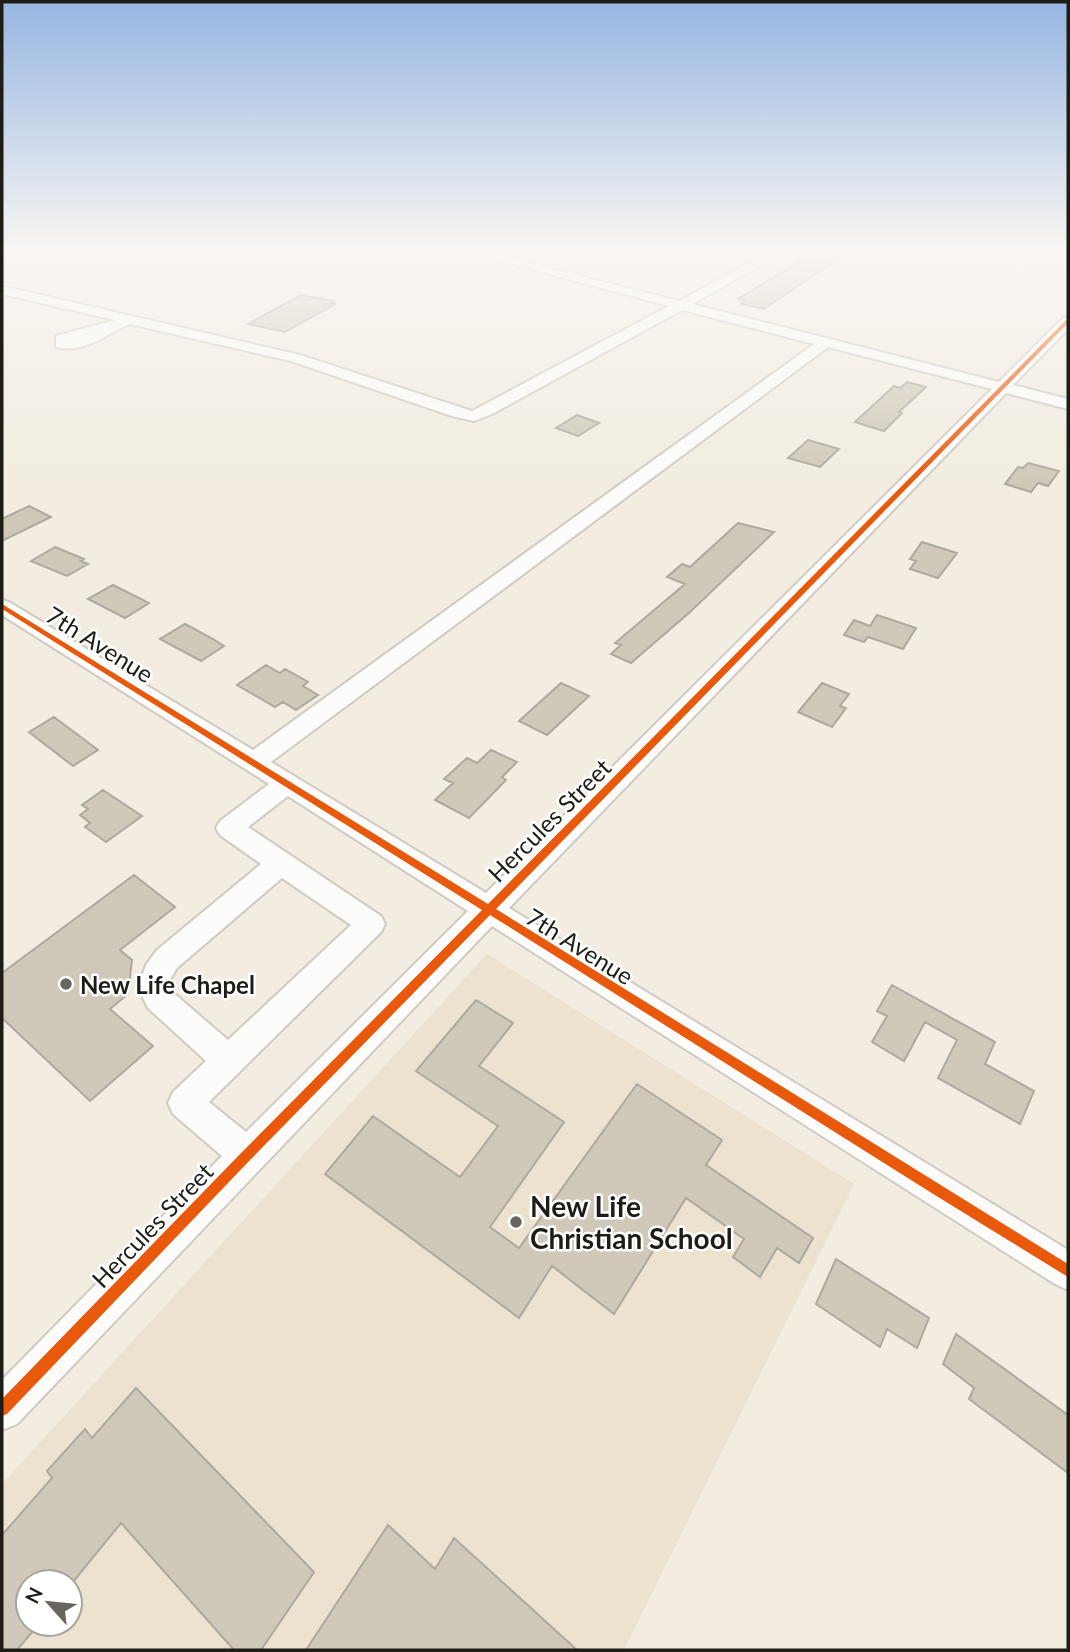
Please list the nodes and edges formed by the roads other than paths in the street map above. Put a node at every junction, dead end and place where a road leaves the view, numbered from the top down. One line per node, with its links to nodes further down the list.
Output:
1 (174, 330): 2 (street)
2 (636, 330)
3 (783, 330): 5 (street)
4 (1059, 330): 6 (street, Hercules Street)
5 (827, 341): 6 (street); 9 (street)
6 (1004, 387): 7 (street); 12 (street, Hercules Street)
7 (1068, 404)
8 (2, 606): 9 (street, 7th Avenue)
9 (254, 762): 10 (street, 7th Avenue)
10 (288, 782): 11 (lane); 12 (street, 7th Avenue)
11 (281, 863): 13 (street); 13 (lane)
12 (487, 910): 14 (street, Hercules Street); 15 (street, 7th Avenue)
13 (229, 1061): 14 (lane)
14 (247, 1155): 16 (street, Hercules Street)
15 (1068, 1271)
16 (2, 1409)

